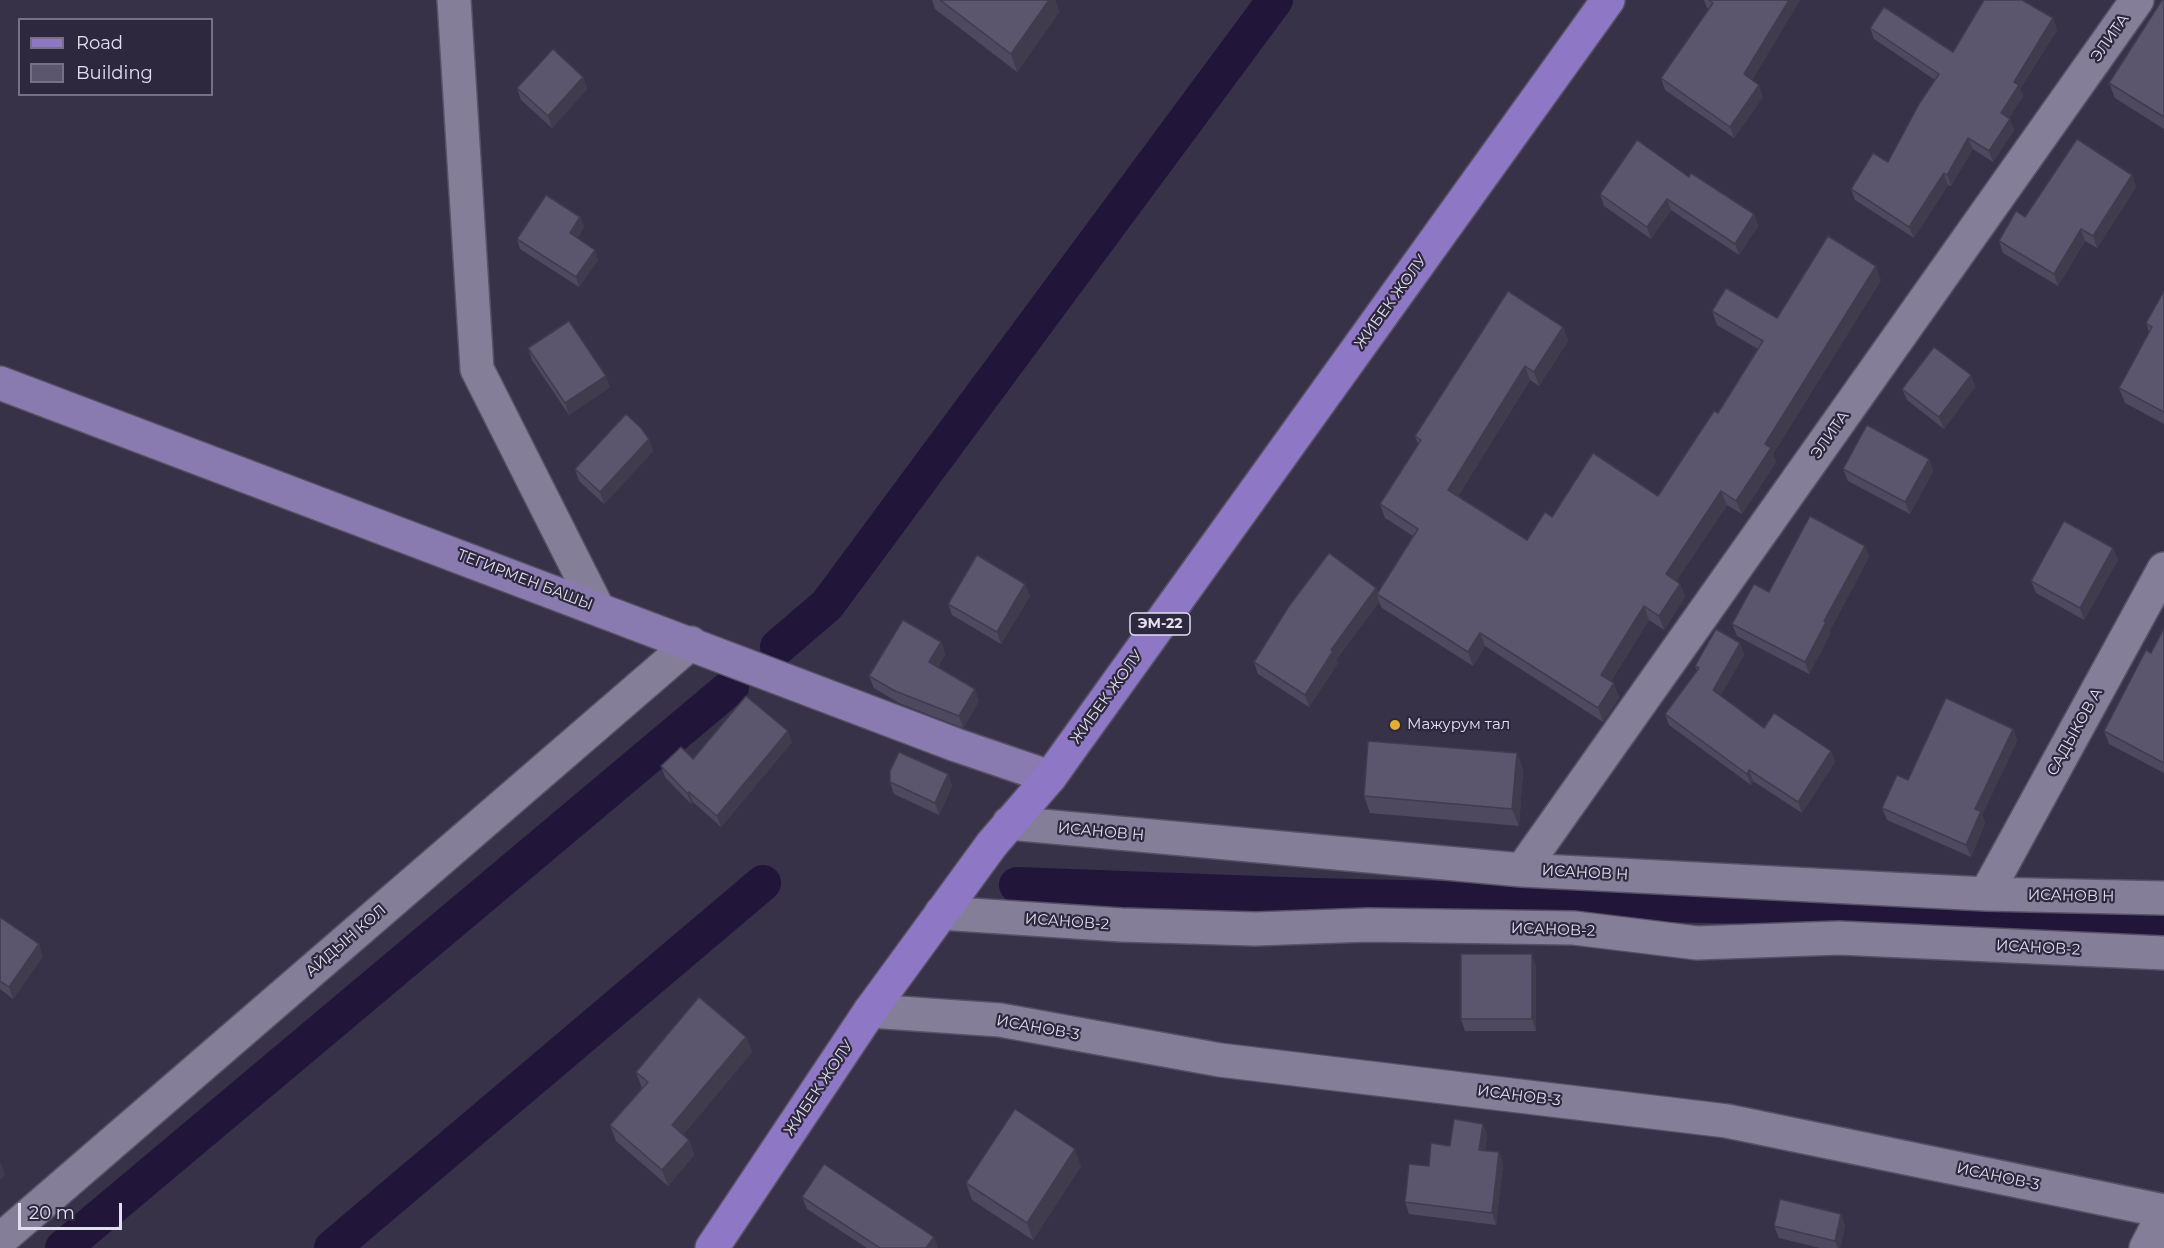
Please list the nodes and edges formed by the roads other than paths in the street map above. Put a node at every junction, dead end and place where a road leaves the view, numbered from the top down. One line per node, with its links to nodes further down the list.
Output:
1 (454, 0): 6 (street)
2 (1608, 0): 8 (main road, ЖИБЕК ЖОЛУ / ЭМ-22)
3 (2137, 0): 10 (street, ЭЛИТА)
4 (0, 383): 6 (street, ТЕГИРМЕН БАШЫ)
5 (2164, 569): 11 (street, САДЫКОВ А)
6 (597, 607): 7 (street, ТЕГИРМЕН БАШЫ)
7 (691, 643): 8 (street, ТЕГИРМЕН БАШЫ); 17 (street, АЙДЫН КОЛ)
8 (1050, 777): 9 (main road, ЖИБЕК ЖОЛУ / ЭМ-22)
9 (1009, 823): 10 (street, ИСАНОВ Н); 13 (main road, ЖИБЕК ЖОЛУ / ЭМ-22)
10 (1522, 870): 11 (street, ИСАНОВ Н)
11 (1986, 894): 12 (street, ИСАНОВ Н)
12 (2164, 898)
13 (941, 913): 14 (street, ИСАНОВ-2); 15 (main road, ЖИБЕК ЖОЛУ / ЭМ-22)
14 (2164, 953)
15 (870, 1011): 16 (street, ИСАНОВ-3); 18 (main road, ЖИБЕК ЖОЛУ / ЭМ-22)
16 (2164, 1212): 19 (street)
17 (0, 1240)
18 (712, 1248)
19 (2146, 1248)

